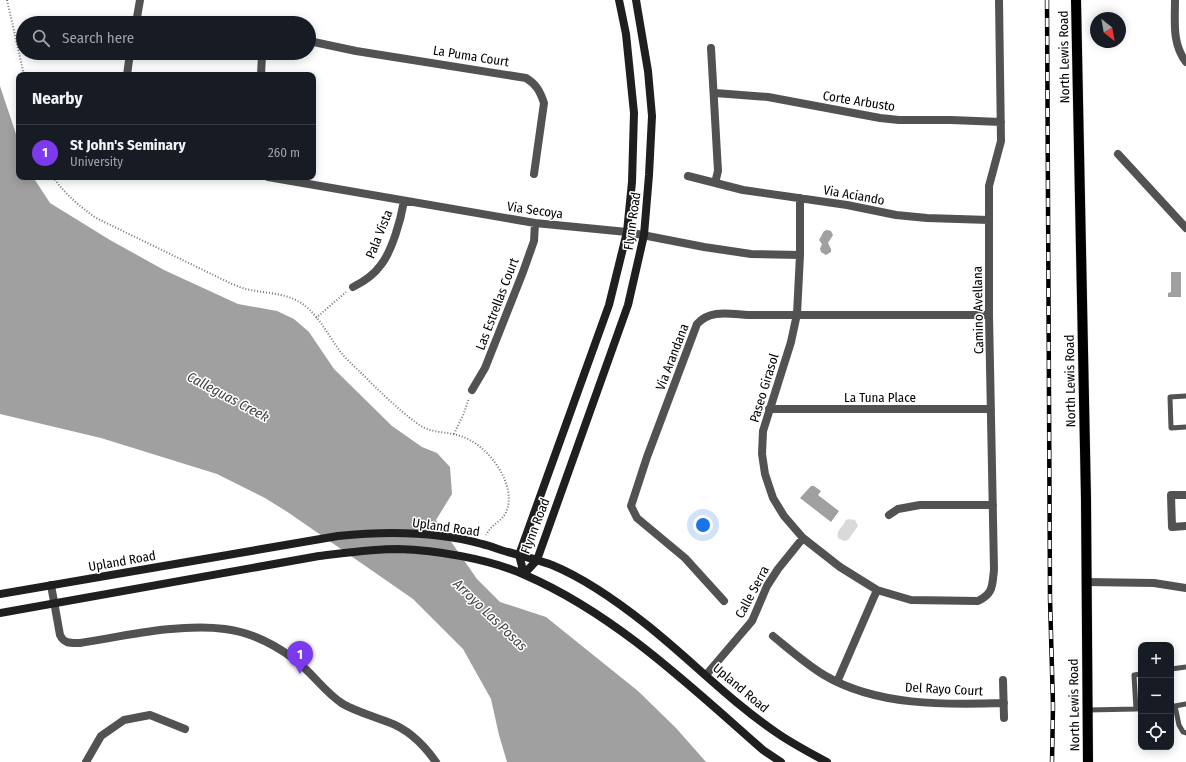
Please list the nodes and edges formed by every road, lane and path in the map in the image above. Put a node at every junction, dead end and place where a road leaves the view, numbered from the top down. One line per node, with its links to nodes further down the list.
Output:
1 (7, 0): 9 (path)
2 (140, 0): 8 (street)
3 (619, 0): 32 (main road, Flynn Road)
4 (636, 0): 33 (main road, Flynn Road)
5 (999, 0): 20 (street, Camino Avellana)
6 (1076, 0): 54 (main road, North Lewis Road)
7 (1176, 0): 15 (street)
8 (137, 16)
9 (16, 40)
10 (316, 42): 22 (street, La Puma Court)
11 (711, 48): 19 (street)
12 (21, 60): 16 (path)
13 (129, 60): 17 (street)
14 (262, 60): 18 (street)
15 (1186, 62)
16 (23, 72)
17 (127, 72)
18 (261, 72)
19 (715, 93): 20 (street, Corte Arbusto); 26 (street)
20 (1000, 122): 29 (street, Camino Avellana)
21 (1118, 154): 31 (street)
22 (534, 174)
23 (688, 176): 26 (street, Via Aciando)
24 (55, 180): 38 (path)
25 (285, 180): 28 (street, Via Secoya)
26 (715, 183): 27 (street, Via Aciando)
27 (800, 198): 29 (street, Via Aciando); 34 (street, Paseo Girasol)
28 (404, 201): 30 (street, Via Secoya); 35 (street, Pala Vista)
29 (989, 220): 37 (street, Camino Avellana)
30 (535, 223): 32 (street, Via Secoya); 39 (street, Las Estrellas Court)
31 (1186, 228)
32 (627, 232): 33 (street, Via Secoya); 51 (main road, Flynn Road)
33 (644, 235): 34 (street, Via Secoya); 52 (main road, Flynn Road)
34 (800, 255): 36 (street, Paseo Girasol)
35 (352, 287): 38 (path)
36 (797, 314): 37 (street, Via Arandana); 41 (street, Paseo Girasol); 60 (street, Via Arandana)
37 (989, 315): 42 (street, Camino Avellana)
38 (316, 318): 44 (path)
39 (472, 390): 44 (path)
40 (1186, 396): 43 (lane)
41 (769, 409): 42 (street, La Tuna Place); 49 (street, Paseo Girasol)
42 (991, 409): 46 (street, Camino Avellana)
43 (1186, 427)
44 (454, 434): 50 (path)
45 (1186, 495): 48 (street)
46 (993, 505): 47 (street); 59 (street, Camino Avellana)
47 (889, 515)
48 (1186, 526)
49 (803, 538): 57 (street, Paseo Girasol); 67 (street, Calle Serra)
50 (482, 544): 51 (main road, Upland Road); 55 (main road, Upland Road)
51 (519, 555): 52 (main road, Upland Road); 53 (main road, Flynn Road)
52 (537, 560): 53 (main road, Flynn Road); 67 (main road, Upland Road)
53 (524, 574): 61 (main road, Upland Road); 82 (main road, Upland Road)
54 (1086, 582): 56 (street); 76 (main road, North Lewis Road)
55 (52, 585): 58 (main road, Upland Road); 61 (street)
56 (1186, 588)
57 (877, 590): 59 (street, Paseo Girasol); 69 (street)
58 (0, 594)
59 (966, 600)
60 (724, 601)
61 (54, 603): 62 (main road, Upland Road); 81 (street)
62 (0, 613)
63 (772, 636): 69 (street, Del Rayo Court)
64 (1186, 667): 65 (lane)
65 (1174, 669)
66 (1138, 674): 70 (lane)
67 (706, 676): 83 (main road, Upland Road)
68 (1003, 680): 71 (street, Del Rayo Court)
69 (837, 682): 71 (street, Del Rayo Court)
70 (1138, 702)
71 (1004, 703): 77 (street, Del Rayo Court)
72 (1186, 704): 73 (lane)
73 (1174, 706)
74 (1138, 709): 76 (lane)
75 (1174, 709): 79 (lane)
76 (1088, 710): 84 (main road, North Lewis Road)
77 (1004, 718)
78 (185, 729): 80 (street)
79 (1186, 733)
80 (86, 762)
81 (436, 762)
82 (781, 762)
83 (827, 762)
84 (1088, 762)

